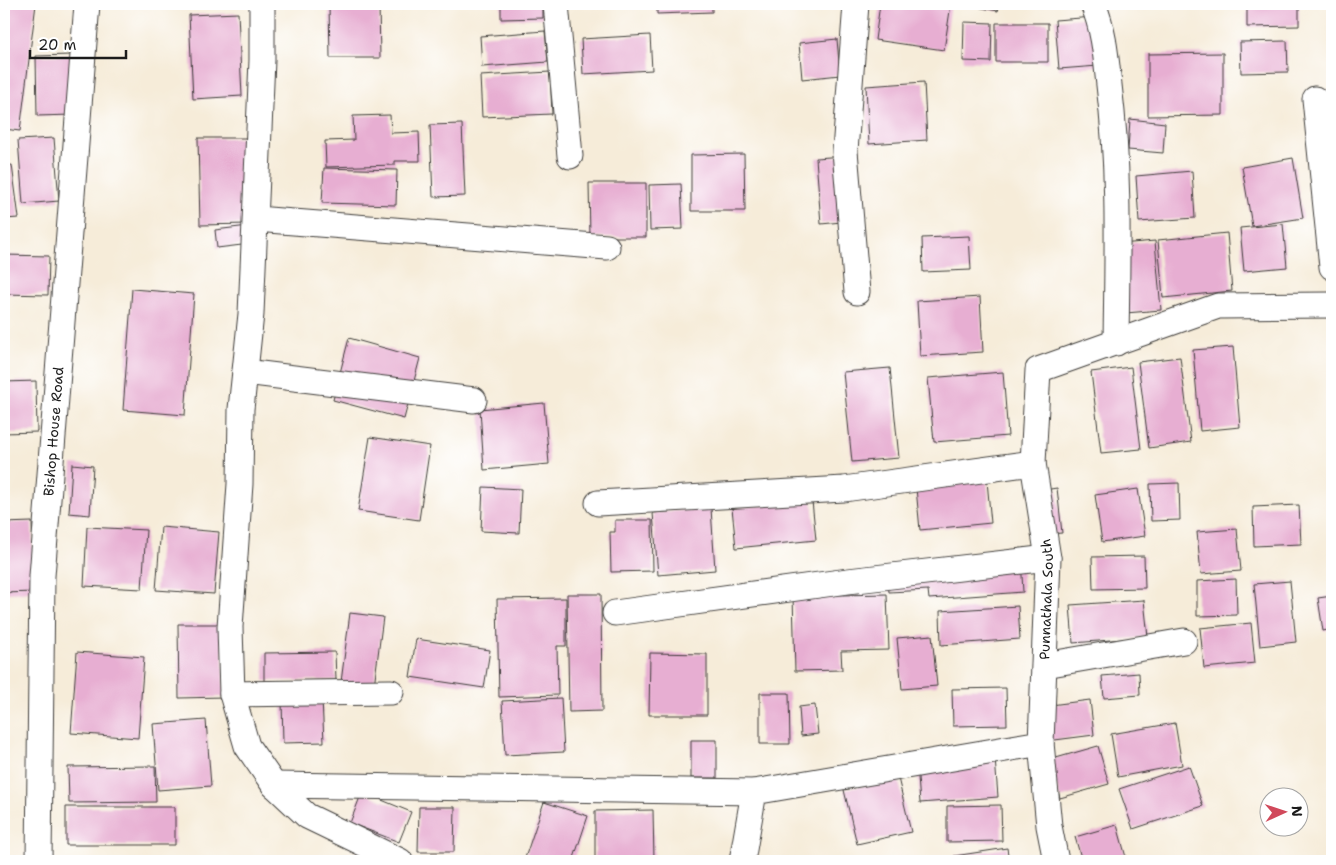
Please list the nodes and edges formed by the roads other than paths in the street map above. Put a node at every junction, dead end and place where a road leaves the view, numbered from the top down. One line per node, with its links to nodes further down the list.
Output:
1 (87, 4): 27 (street, Bishop House Road)
2 (262, 4): 8 (street)
3 (556, 4): 7 (street)
4 (856, 4): 11 (street)
5 (1093, 4): 13 (street)
6 (1315, 99): 10 (street)
7 (570, 156)
8 (256, 219): 9 (street); 14 (street)
9 (607, 247)
10 (1332, 267)
11 (857, 292)
12 (1332, 305): 13 (street, Punnathala South)
13 (1116, 343): 16 (street, Punnathala South)
14 (245, 372): 15 (street); 23 (street)
15 (474, 400)
16 (1033, 463): 17 (street); 18 (street, Punnathala South)
17 (598, 503)
18 (1048, 558): 19 (street); 21 (street, Punnathala South)
19 (615, 613)
20 (1184, 641): 21 (street)
21 (1045, 665): 24 (street, Punnathala South)
22 (391, 692): 23 (street)
23 (232, 694): 25 (street)
24 (1041, 743): 26 (street); 30 (street, Punnathala South)
25 (274, 785): 26 (street); 28 (street)
26 (754, 792): 29 (street)
27 (38, 861)
28 (400, 861)
29 (742, 861)
30 (1056, 861)

